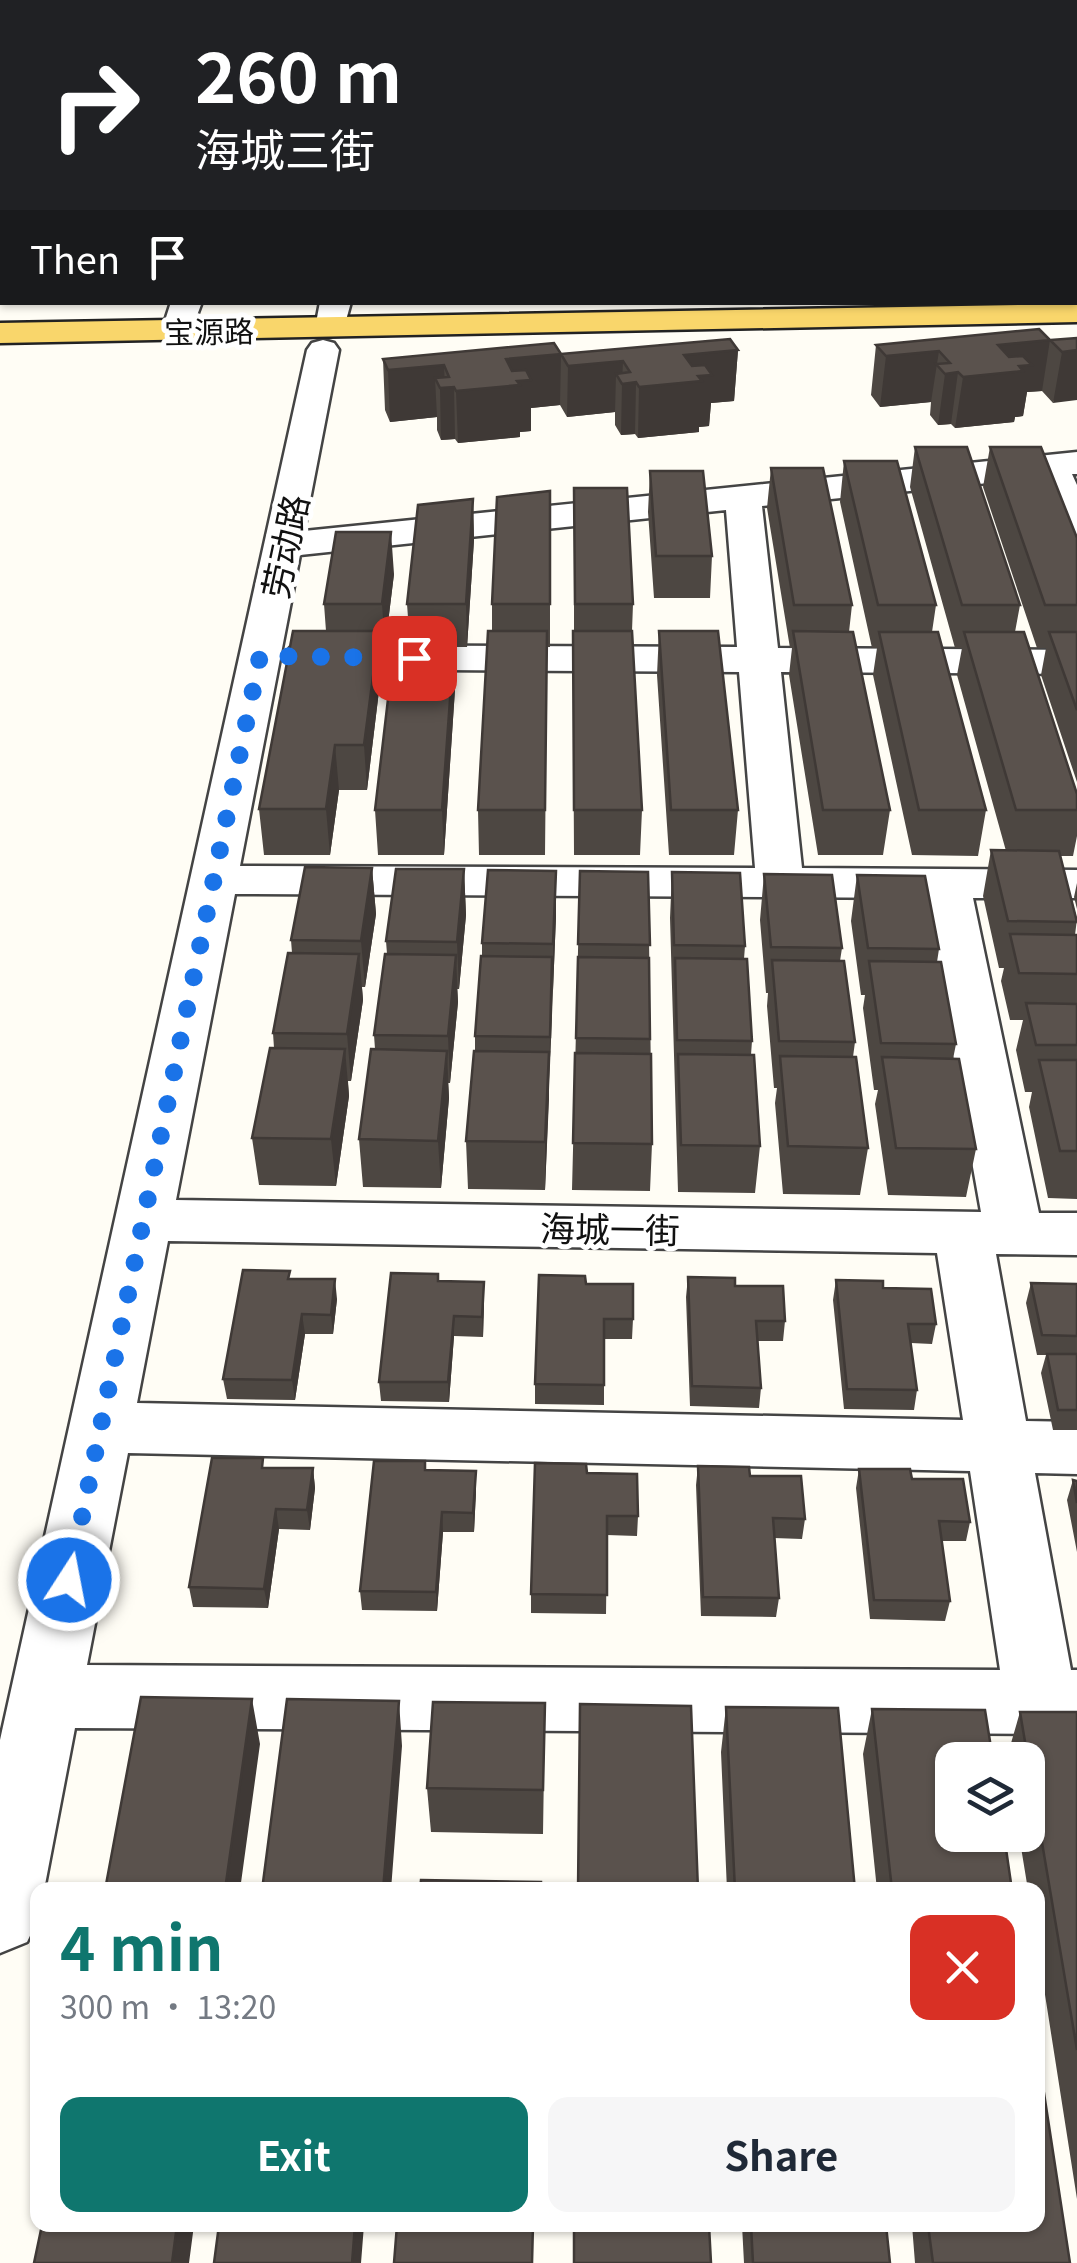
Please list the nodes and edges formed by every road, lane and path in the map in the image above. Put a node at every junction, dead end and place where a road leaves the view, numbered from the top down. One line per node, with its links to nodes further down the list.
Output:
1 (943, 309): 2 (main road, 宝源路); 3 (main road, 宝源路)
2 (659, 312): 5 (main road, 宝源路)
3 (1077, 313)
4 (183, 316): 5 (main road, 宝源路); 6 (main road, 宝源路)
5 (330, 327): 7 (main road, 宝源路); 8 (main road, 宝源路); 12 (street, 劳动路)
6 (0, 333)
7 (1077, 335)
8 (0, 354)
9 (1064, 465): 10 (street); 11 (street)
10 (743, 498): 12 (street); 14 (street)
11 (1077, 530)
12 (283, 544): 13 (street, 劳动路)
13 (260, 656): 14 (street); 16 (street, 劳动路)
14 (758, 660): 15 (street); 17 (street)
15 (1077, 662)
16 (214, 880): 17 (street); 20 (street, 劳动路)
17 (780, 883): 18 (street)
18 (946, 883): 19 (street); 21 (street)
19 (1077, 884)
20 (143, 1220): 21 (street, 海城一街); 23 (street, 劳动路)
21 (988, 1233): 22 (street, 海城一街); 24 (street)
22 (1077, 1234)
23 (101, 1427): 24 (street); 26 (street, 劳动路)
24 (998, 1446): 25 (street); 27 (street)
25 (1077, 1448)
26 (46, 1696): 27 (street); 28 (street, 劳动路)
27 (1059, 1702)
28 (0, 1916)

